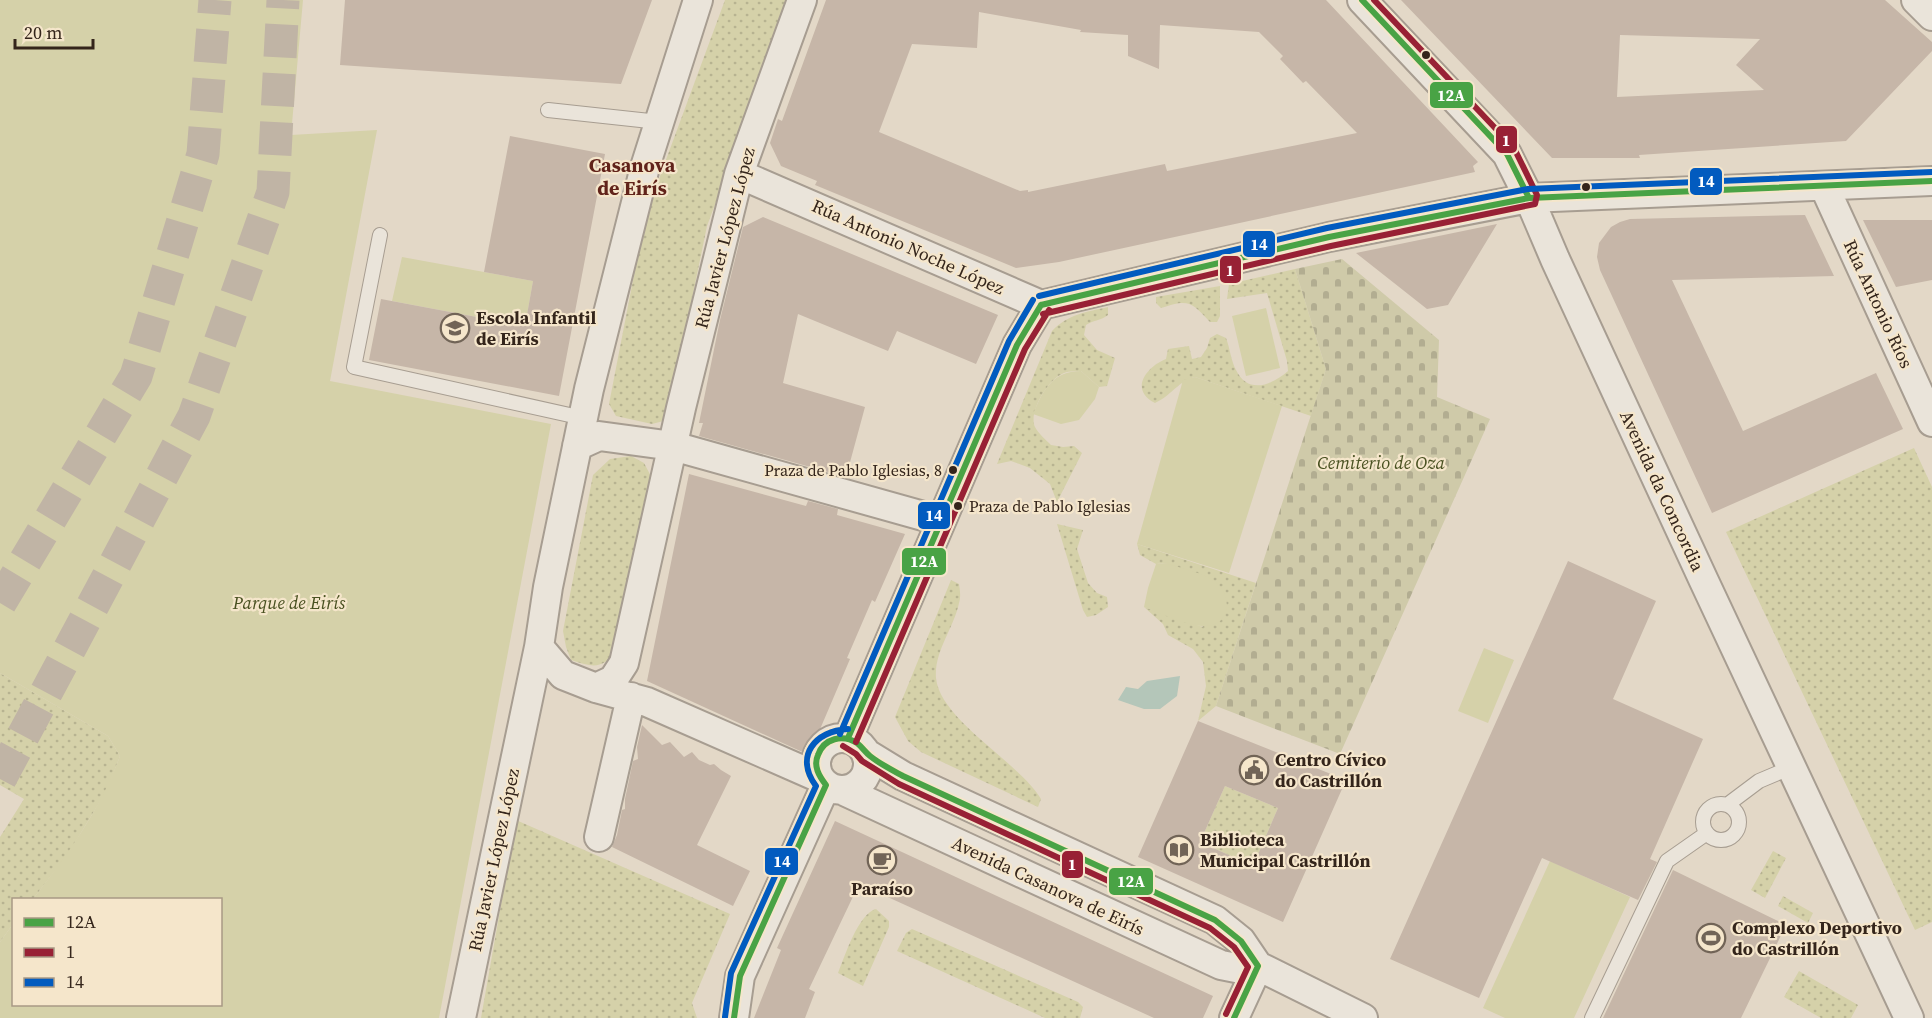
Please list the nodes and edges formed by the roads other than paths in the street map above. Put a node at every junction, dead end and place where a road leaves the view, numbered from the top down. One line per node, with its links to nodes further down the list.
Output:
1 (698, 0): 7 (street, Rúa Javier López López)
2 (802, 0): 8 (street, Rúa Javier López López)
3 (1362, 0): 11 (street, Avenida da Concordia)
4 (1916, 0): 5 (street)
5 (1932, 16)
6 (548, 110): 7 (lane)
7 (659, 122): 14 (street, Rúa Javier López López)
8 (739, 174): 13 (street, Rúa Antonio Noche López); 17 (street, Rúa Javier López López)
9 (1932, 181): 10 (street)
10 (1824, 186): 11 (street); 15 (street, Rúa Antonio Ríos)
11 (1529, 198): 13 (street); 25 (street, Avenida da Concordia)
12 (380, 235): 14 (lane)
13 (1041, 305): 18 (street)
14 (583, 418): 16 (street, Rúa Javier López López)
15 (1932, 422)
16 (578, 446): 17 (street); 19 (street, Rúa Javier López López)
17 (673, 446): 18 (street); 21 (street, Rúa Javier López López)
18 (941, 521): 24 (street)
19 (539, 647): 20 (street); 23 (street, Rúa Javier López López)
20 (563, 675): 21 (street); 23 (street)
21 (596, 688): 22 (street, Avenida Casanova de Eirís)
22 (631, 697): 26 (street, Avenida Casanova de Eirís); 29 (street)
23 (528, 702): 31 (street, Rúa Javier López López)
24 (857, 746): 26 (street); 26 (street); 30 (street, Avenida Casanova de Eirís)
25 (1792, 767): 27 (lane); 36 (street, Avenida da Concordia)
26 (829, 784): 30 (street, Avenida Casanova de Eirís); 32 (street)
27 (1726, 805): 28 (lane); 28 (lane)
28 (1707, 833): 35 (lane)
29 (599, 837)
30 (1258, 966): 33 (street); 34 (street, Avenida Casanova de Eirís)
31 (461, 1018)
32 (734, 1018)
33 (1234, 1018)
34 (1363, 1018)
35 (1592, 1018)
36 (1909, 1018)

